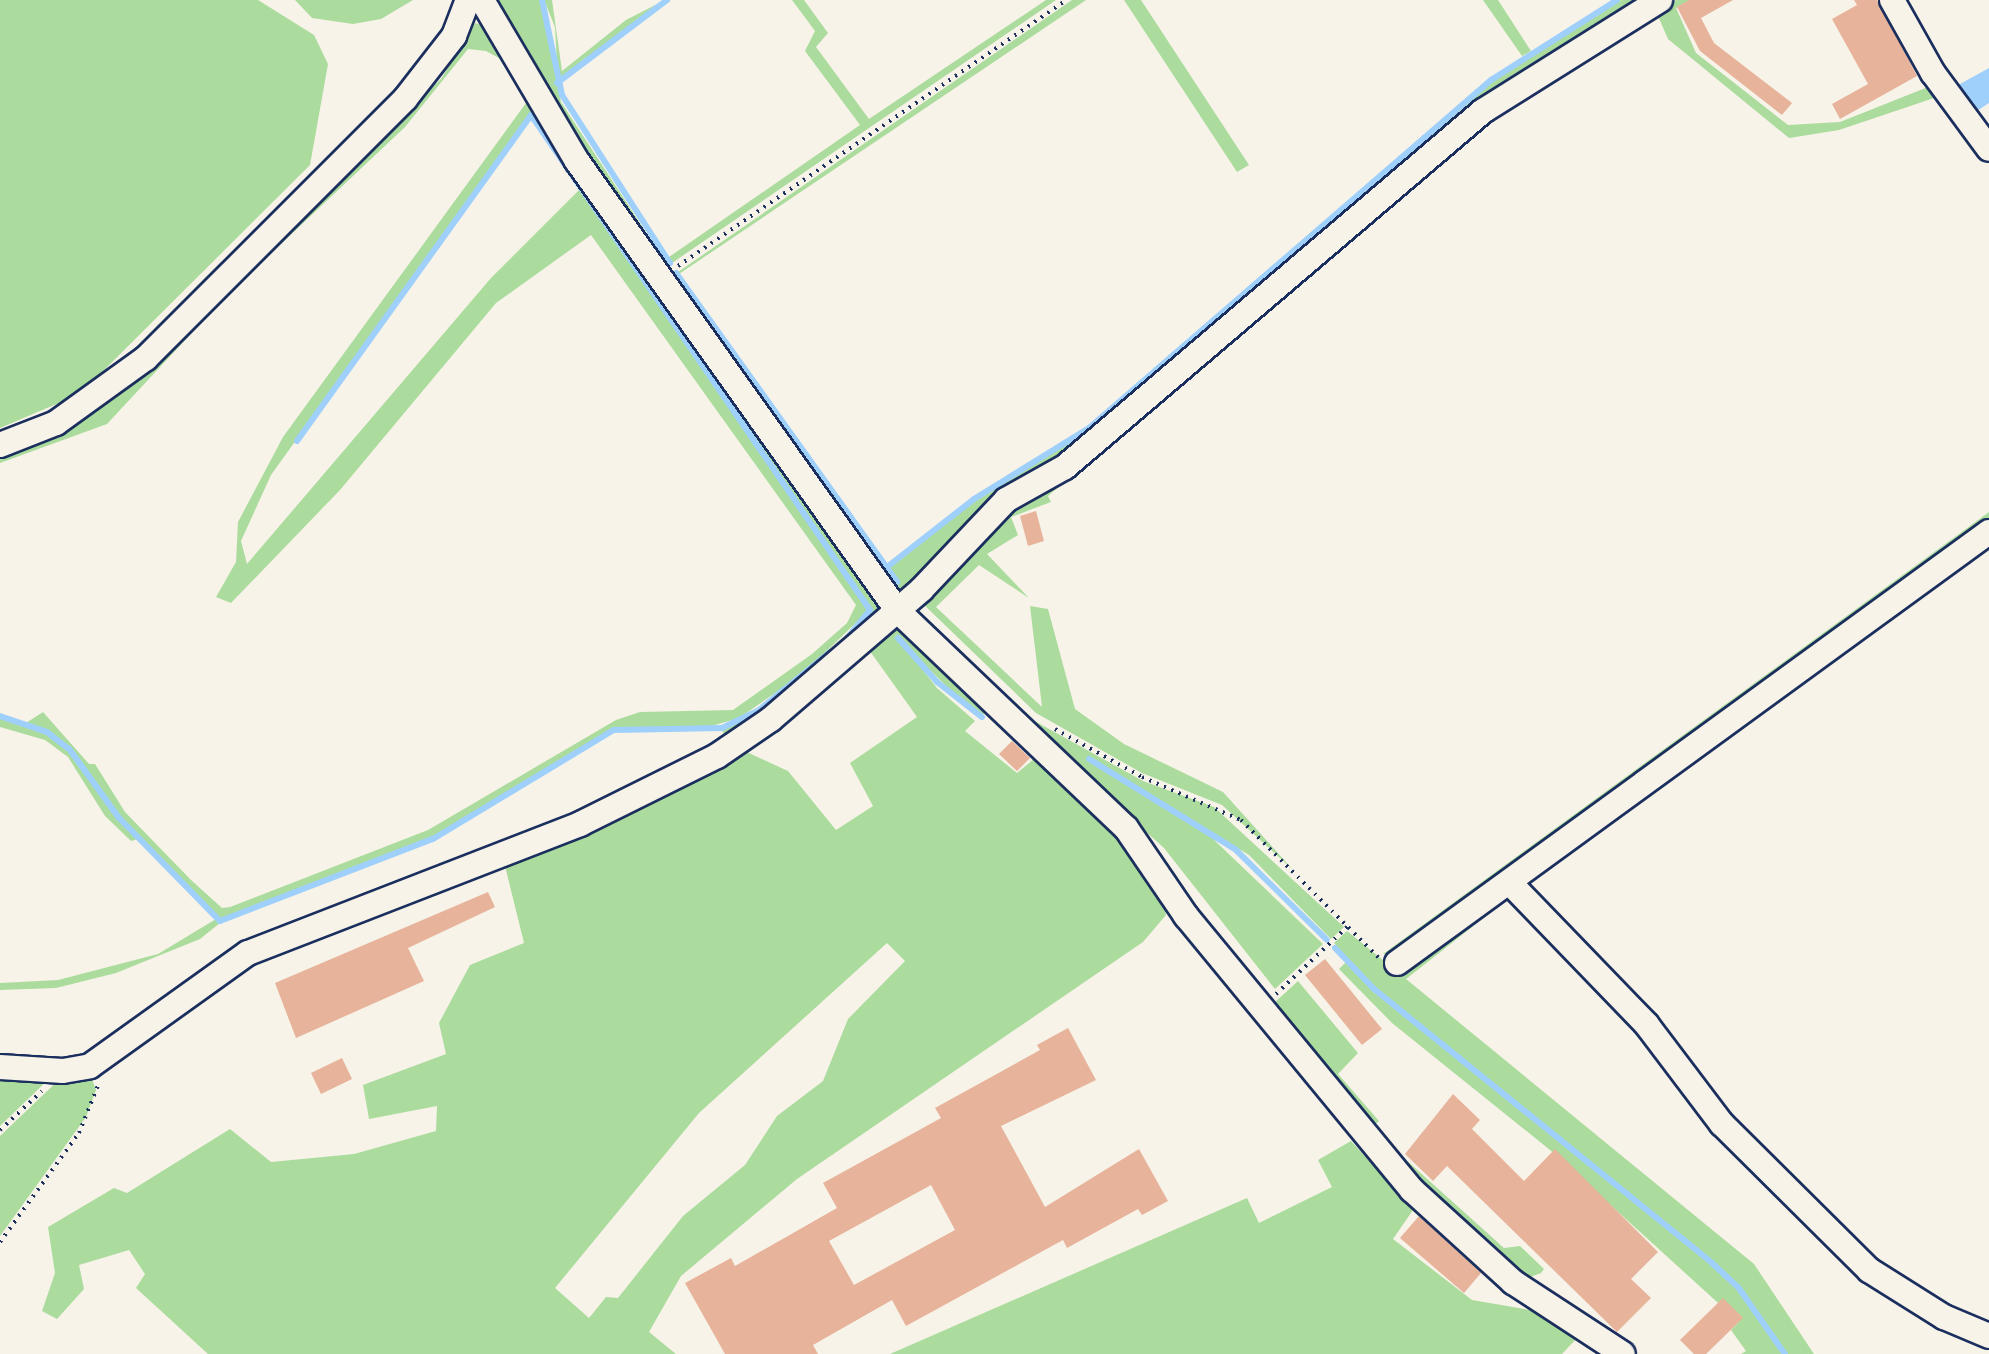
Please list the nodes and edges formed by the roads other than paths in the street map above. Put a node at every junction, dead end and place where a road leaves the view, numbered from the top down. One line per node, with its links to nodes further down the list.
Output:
1 (468, 0): 6 (street)
2 (482, 0): 8 (street)
3 (1660, 0): 8 (street)
4 (1892, 0): 5 (street)
5 (1989, 149)
6 (0, 445)
7 (1989, 532): 9 (street)
8 (897, 610): 11 (street); 13 (street)
9 (1510, 883): 10 (street); 12 (street)
10 (1397, 963)
11 (0, 1067)
12 (1989, 1336)
13 (1623, 1354)

